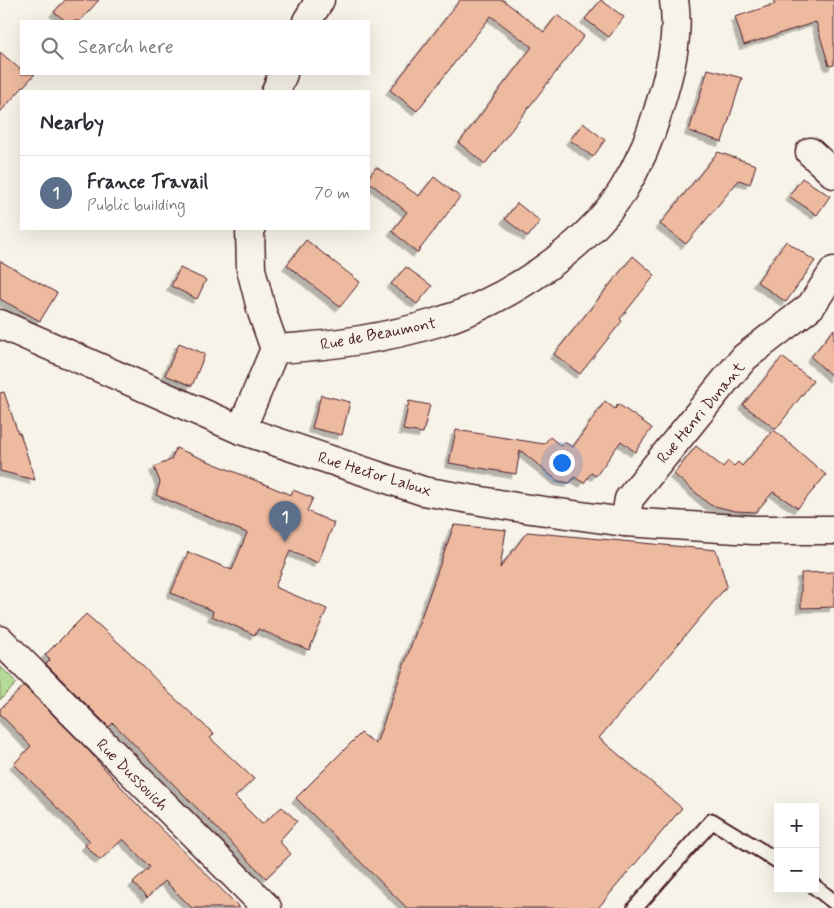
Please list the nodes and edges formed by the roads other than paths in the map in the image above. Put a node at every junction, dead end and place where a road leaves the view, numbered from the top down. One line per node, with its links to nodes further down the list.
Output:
1 (320, 0): 3 (street)
2 (674, 0): 11 (street, Rue de Beaumont)
3 (309, 20)
4 (283, 75): 5 (street)
5 (276, 90)
6 (810, 152): 7 (street)
7 (834, 174)
8 (250, 230): 11 (street)
9 (834, 271): 13 (street, Rue Henri Dunant)
10 (0, 324): 12 (street, Rue Hector Laloux)
11 (275, 349): 12 (street)
12 (241, 430): 13 (street, Rue Hector Laloux)
13 (625, 522): 14 (street, Rue Hector Laloux)
14 (834, 530)
15 (0, 640): 19 (street, Rue Dussouich)
16 (774, 860): 20 (lane)
17 (819, 890): 18 (lane)
18 (834, 902)
19 (267, 908)
20 (635, 908)

